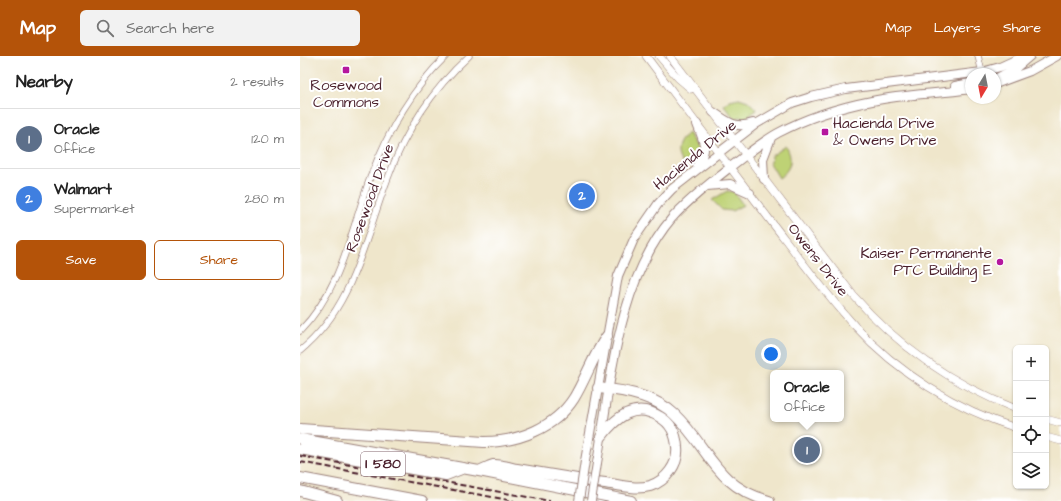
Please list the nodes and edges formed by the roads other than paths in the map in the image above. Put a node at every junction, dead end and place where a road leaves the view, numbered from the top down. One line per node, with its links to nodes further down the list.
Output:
1 (446, 56): 31 (street, Rosewood Drive)
2 (469, 56): 33 (street, Rosewood Drive)
3 (646, 56): 21 (street, Owens Drive)
4 (659, 56): 18 (street)
5 (670, 56): 18 (street, Owens Drive)
6 (978, 56): 10 (street)
7 (1024, 56): 11 (main road, Hacienda Drive)
8 (1030, 56): 13 (main road)
9 (1057, 56): 14 (main road)
10 (980, 68)
11 (997, 68)
12 (965, 75): 20 (main road, Hacienda Drive)
13 (1001, 76)
14 (1001, 82)
15 (965, 84): 17 (main road)
16 (965, 90): 17 (main road, Hacienda Drive)
17 (931, 94): 22 (main road, Hacienda Drive)
18 (702, 98): 19 (street, Owens Drive)
19 (713, 112): 20 (main road); 23 (street, Owens Drive)
20 (760, 121): 23 (main road, Hacienda Drive)
21 (697, 124): 24 (street, Owens Drive); 27 (main road)
22 (771, 138): 25 (main road, Hacienda Drive); 28 (main road)
23 (734, 140): 24 (main road, Hacienda Drive); 25 (street, Owens Drive)
24 (718, 152): 26 (street, Owens Drive); 27 (main road, Hacienda Drive)
25 (746, 155): 26 (main road, Hacienda Drive); 28 (street, Owens Drive)
26 (730, 168): 29 (main road, Hacienda Drive); 30 (street, Owens Drive)
27 (694, 171): 32 (main road, Hacienda Drive)
28 (764, 179): 36 (street, Owens Drive)
29 (706, 186): 30 (main road); 35 (main road, Hacienda Drive)
30 (750, 193): 39 (street, Owens Drive)
31 (300, 331)
32 (606, 336): 34 (main road, Hacienda Drive); 40 (highway)
33 (300, 351)
34 (598, 388): 35 (highway); 52 (main road, Hacienda Drive, bridge)
35 (609, 389): 41 (main road, Hacienda Drive); 55 (highway)
36 (1013, 408)
37 (1049, 420): 38 (street)
38 (1061, 423)
39 (1013, 427)
40 (300, 429)
41 (601, 437): 47 (highway); 53 (main road, Hacienda Drive, bridge)
42 (1049, 438): 44 (street)
43 (300, 439): 46 (highway, I 580)
44 (1061, 440)
45 (300, 449): 46 (highway, I 580)
46 (464, 468): 47 (highway, I 580)
47 (479, 471): 54 (highway, I 580)
48 (300, 478): 51 (highway, I 580)
49 (300, 491): 50 (highway)
50 (337, 501)
51 (422, 501)
52 (579, 501)
53 (591, 501)
54 (631, 501)
55 (768, 501)

